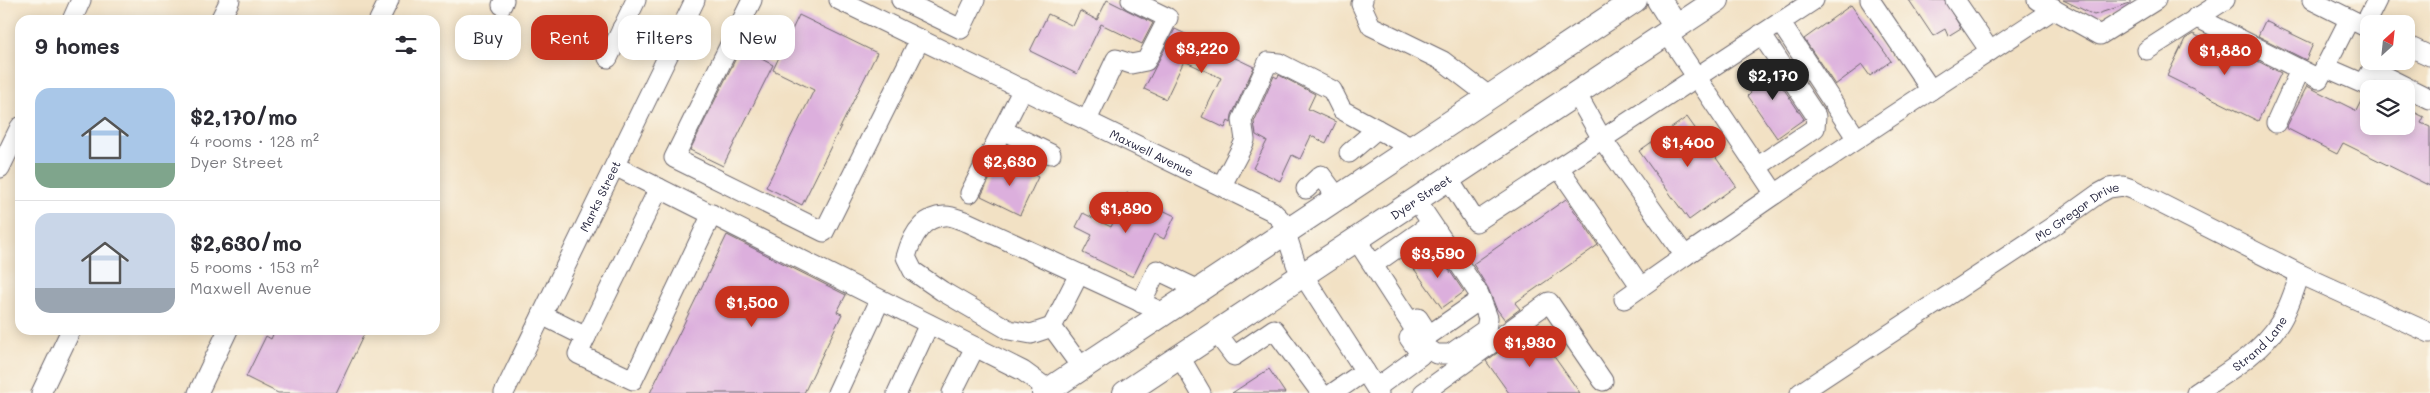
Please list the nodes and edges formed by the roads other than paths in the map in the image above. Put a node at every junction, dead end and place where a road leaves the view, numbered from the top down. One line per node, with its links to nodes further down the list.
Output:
1 (81, 0): 25 (street)
2 (230, 0): 26 (street)
3 (389, 0): 27 (street)
4 (636, 0): 28 (street)
5 (696, 0): 29 (street, Marks Street)
6 (752, 0): 40 (street)
7 (839, 0): 32 (street, Maxwell Avenue)
8 (896, 0): 32 (street)
9 (901, 0): 33 (street)
10 (975, 0): 33 (street)
11 (1131, 0): 57 (street)
12 (1363, 0): 55 (street)
13 (1635, 0): 55 (main road)
14 (1659, 0): 37 (main road)
15 (1717, 0): 37 (main road, Dyer Street)
16 (1814, 0): 34 (street)
17 (1870, 0): 53 (street)
18 (1955, 0): 43 (street)
19 (2037, 0): 24 (street)
20 (2156, 0): 24 (street)
21 (2224, 0): 31 (street)
22 (2312, 0): 35 (street)
23 (2377, 0): 30 (street)
24 (2054, 9): 43 (street)
25 (74, 15)
26 (222, 15)
27 (382, 15)
28 (628, 15)
29 (688, 15)
30 (2367, 15)
31 (2196, 17): 42 (street); 48 (street)
32 (884, 22): 40 (street, Maxwell Avenue)
33 (946, 22): 40 (street)
34 (1780, 22): 38 (street); 63 (street)
35 (2360, 24)
36 (2360, 26): 47 (street)
37 (1671, 30): 51 (street); 54 (main road, Dyer Street)
38 (1761, 34): 51 (street); 68 (street)
39 (618, 37): 45 (street)
40 (927, 43): 52 (street, Maxwell Avenue)
41 (2415, 49): 44 (street)
42 (2147, 50)
43 (1990, 51): 53 (street)
44 (2430, 56)
45 (608, 58)
46 (666, 60): 67 (street, Marks Street)
47 (2325, 67): 48 (street); 49 (street)
48 (2300, 70): 58 (street)
49 (2372, 70)
50 (2381, 70): 56 (street)
51 (1697, 77): 62 (street); 68 (street)
52 (1023, 89): 57 (street, Maxwell Avenue); 60 (street)
53 (1931, 90): 63 (street)
54 (1576, 93): 62 (street); 71 (main road, Dyer Street)
55 (1490, 97): 64 (main road)
56 (2430, 99)
57 (1086, 120): 72 (street, Maxwell Avenue)
58 (2276, 123)
59 (1377, 129): 64 (street); 65 (street); 72 (street)
60 (1002, 130): 66 (street); 75 (street)
61 (15, 137): 69 (street)
62 (1602, 139): 70 (street); 83 (street)
63 (1857, 139): 76 (street)
64 (1412, 148): 77 (main road)
65 (1349, 153)
66 (1051, 154)
67 (615, 166): 73 (street); 96 (street, Marks Street)
68 (1757, 167): 76 (street)
69 (0, 168)
70 (1559, 168): 71 (street); 88 (street)
71 (1448, 178): 78 (main road, Dyer Street)
72 (1222, 186): 81 (street, Maxwell Avenue)
73 (660, 188): 79 (street); 104 (street)
74 (1306, 189): 77 (street)
75 (970, 193)
76 (1775, 194): 83 (street)
77 (1338, 198): 81 (main road)
78 (1416, 200): 80 (street); 82 (main road, Dyer Street)
79 (712, 214): 92 (street); 104 (street)
80 (1431, 224): 84 (street); 90 (street)
81 (1287, 232): 87 (street, Maxwell Avenue); 89 (main road)
82 (1356, 239): 84 (street); 87 (main road, Dyer Street)
83 (1685, 256): 88 (street)
84 (1376, 263): 90 (street); 90 (street); 112 (street)
85 (1079, 274): 93 (street); 98 (street); 98 (street)
86 (2300, 274): 101 (street, Mc Gregor Drive); 123 (street, Mc Gregor Drive); 124 (street, Strand Lane)
87 (1303, 275): 94 (main road, Dyer Street); 108 (street, Maxwell Avenue)
88 (1641, 287): 91 (street)
89 (1199, 290): 93 (street); 95 (main road)
90 (1481, 299)
91 (1624, 299)
92 (880, 300): 97 (street); 116 (street)
93 (1140, 302): 95 (street)
94 (1257, 305): 99 (street); 100 (main road, Dyer Street)
95 (1164, 313): 107 (main road)
96 (542, 315): 104 (street); 115 (street, Marks Street)
97 (929, 324): 105 (street); 117 (street)
98 (1052, 327): 107 (street)
99 (1274, 329): 100 (street); 121 (street)
100 (1216, 332): 106 (main road, Dyer Street)
101 (2430, 333)
102 (69, 335): 113 (street)
103 (226, 335): 114 (street)
104 (586, 337)
105 (975, 347): 111 (street); 118 (street)
106 (1180, 357): 119 (main road, Dyer Street); 120 (street)
107 (1082, 368): 111 (main road)
108 (1365, 371): 112 (street, Maxwell Avenue); 122 (street)
109 (1603, 382): 110 (street)
110 (1433, 390)
111 (1047, 391)
112 (1378, 391)
113 (41, 393)
114 (198, 393)
115 (504, 393)
116 (837, 393)
117 (897, 393)
118 (952, 393)
119 (1125, 393)
120 (1201, 393)
121 (1321, 393)
122 (1333, 393)
123 (1800, 393)
124 (2196, 393)

